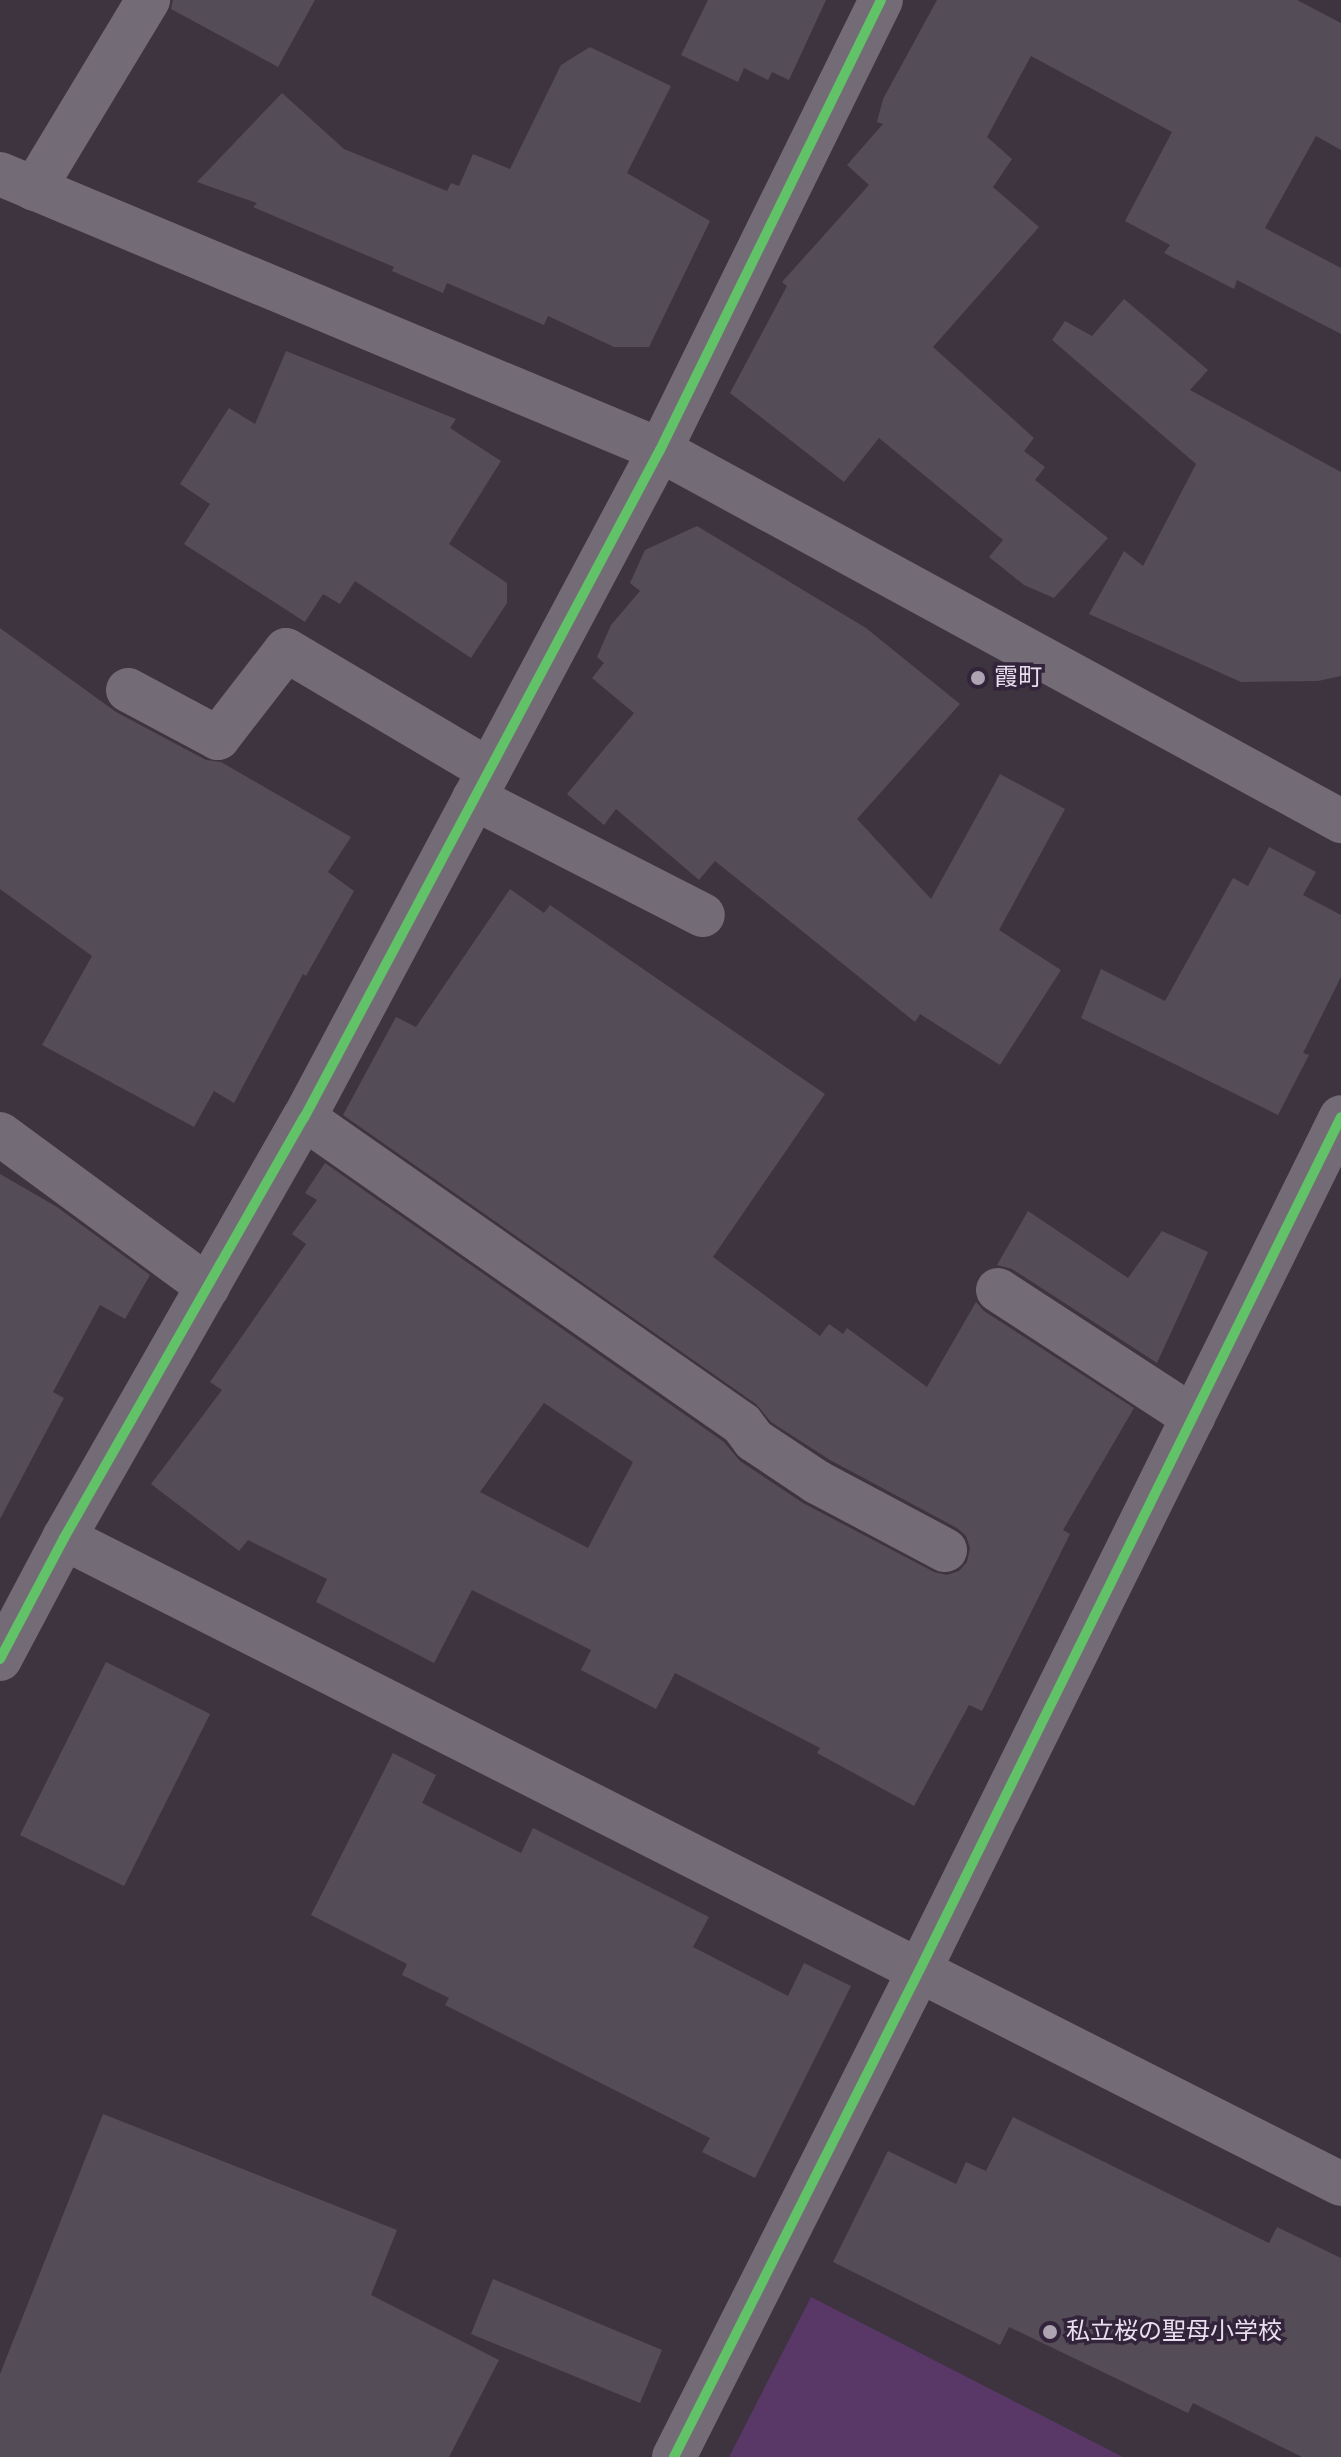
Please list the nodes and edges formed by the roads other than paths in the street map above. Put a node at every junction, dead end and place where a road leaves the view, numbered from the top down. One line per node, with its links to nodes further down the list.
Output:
1 (148, 0): 3 (street)
2 (881, 0): 4 (street)
3 (17, 181): 4 (street)
4 (660, 450): 6 (street); 7 (street)
5 (128, 690): 6 (street)
6 (482, 784): 8 (street); 10 (street)
7 (1341, 821)
8 (703, 915)
9 (1341, 1117): 14 (street)
10 (304, 1118): 12 (street); 16 (street)
11 (0, 1134): 12 (street)
12 (208, 1287): 15 (street)
13 (998, 1290): 14 (street)
14 (1193, 1417): 18 (street)
15 (64, 1538): 17 (street); 18 (street)
16 (945, 1550)
17 (4, 1642)
18 (920, 1969): 19 (street); 20 (street)
19 (1341, 2184)
20 (674, 2457)

